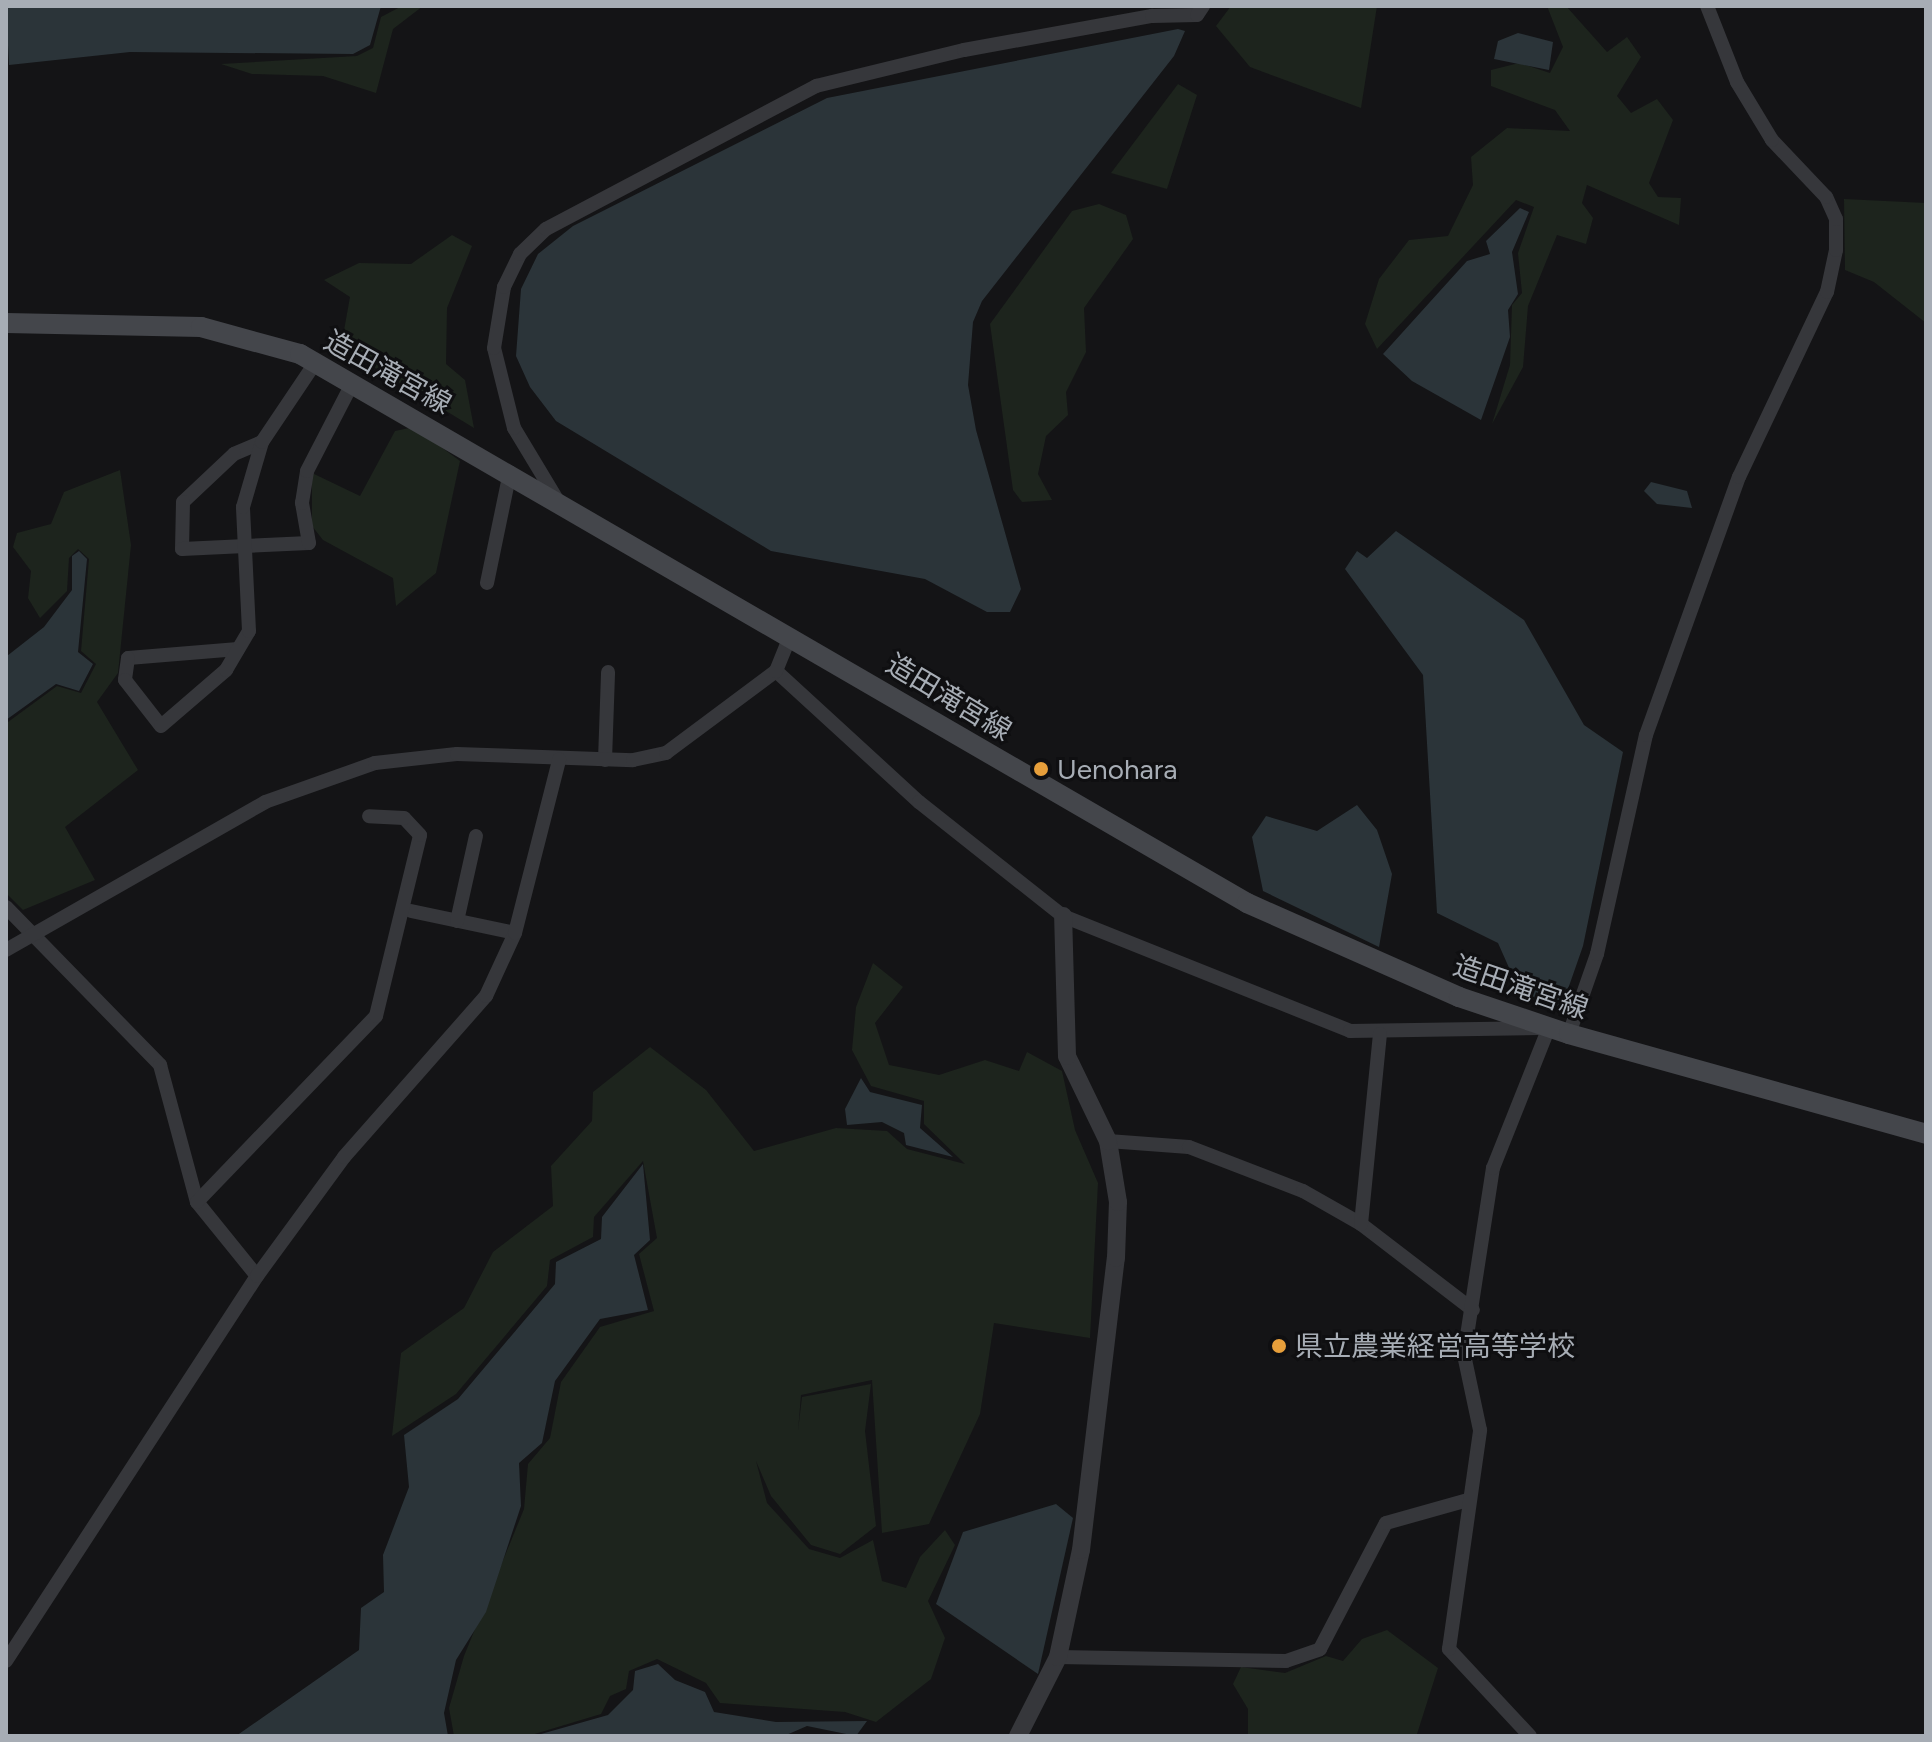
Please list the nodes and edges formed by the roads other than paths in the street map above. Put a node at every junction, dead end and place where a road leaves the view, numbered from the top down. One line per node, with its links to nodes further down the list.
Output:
1 (1203, 6): 8 (street)
2 (1707, 6): 28 (street)
3 (6, 323): 4 (main road, 造田滝宮線)
4 (315, 363): 5 (main road, 造田滝宮線); 6 (street)
5 (352, 384): 7 (main road, 造田滝宮線); 9 (street)
6 (262, 442): 9 (street); 9 (street)
7 (510, 472): 8 (main road, 造田滝宮線); 10 (street)
8 (558, 501): 11 (main road, 造田滝宮線)
9 (245, 546): 12 (street)
10 (487, 583)
11 (790, 636): 13 (street); 26 (main road, 造田滝宮線)
12 (238, 649): 12 (street)
13 (776, 671): 16 (street); 21 (street)
14 (608, 672): 16 (street)
15 (559, 760): 16 (street); 23 (street); 24 (street)
16 (605, 760)
17 (369, 816): 31 (street)
18 (476, 836): 22 (street)
19 (6, 907): 24 (street)
20 (411, 911): 22 (street)
21 (1063, 916): 27 (street); 30 (street)
22 (457, 921): 23 (street)
23 (515, 933): 33 (street)
24 (33, 937): 25 (street); 31 (street)
25 (6, 950)
26 (1549, 1027): 27 (street); 28 (main road, 造田滝宮線); 34 (street)
27 (1380, 1034): 32 (street)
28 (1569, 1034): 29 (main road, 造田滝宮線)
29 (1926, 1134)
30 (1108, 1141): 32 (street); 36 (street)
31 (197, 1202): 33 (street)
32 (1361, 1224): 34 (street)
33 (257, 1276): 37 (street)
34 (1473, 1310): 35 (street)
35 (1468, 1500): 36 (street); 39 (street)
36 (1058, 1657): 38 (street)
37 (6, 1661)
38 (1018, 1736)
39 (1530, 1736)

